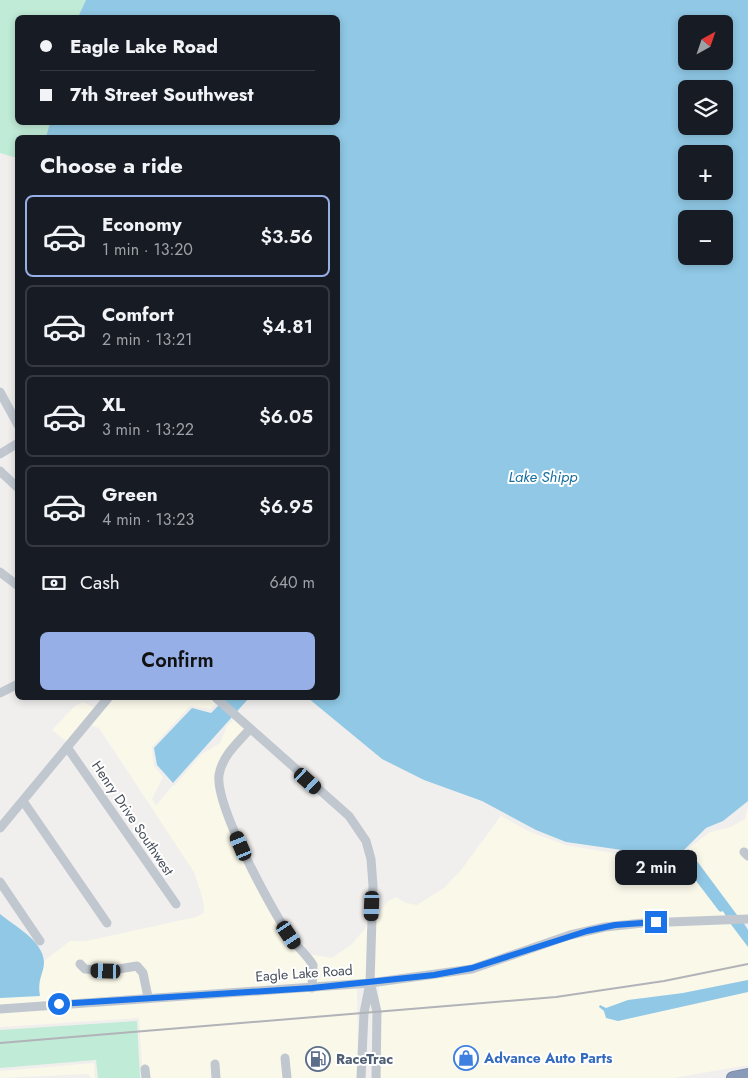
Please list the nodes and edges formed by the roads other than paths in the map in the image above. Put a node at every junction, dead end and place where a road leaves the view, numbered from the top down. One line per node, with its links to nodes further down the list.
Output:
1 (0, 392): 2 (street)
2 (15, 420)
3 (15, 445): 4 (street)
4 (0, 454)
5 (0, 471): 6 (street)
6 (15, 485)
7 (2, 576): 8 (street)
8 (15, 584)
9 (15, 686): 10 (street)
10 (0, 693)
11 (106, 700): 14 (street)
12 (218, 700): 13 (street)
13 (247, 726): 23 (street); 24 (street)
14 (67, 747): 15 (street); 18 (street, Henry Drive Southwest)
15 (23, 801): 16 (street); 20 (street)
16 (0, 828)
17 (0, 882): 21 (street)
18 (176, 904)
19 (748, 919): 23 (street, Eagle Lake Road)
20 (107, 923)
21 (40, 941)
22 (80, 964): 25 (street)
23 (370, 982): 24 (street, Eagle Lake Road); 32 (street); 33 (street)
24 (312, 988): 25 (street, Eagle Lake Road)
25 (148, 998): 26 (street, Eagle Lake Road)
26 (0, 1009)
27 (285, 1058): 31 (street)
28 (215, 1064): 30 (street)
29 (748, 1075): 34 (highway)
30 (216, 1078)
31 (286, 1078)
32 (362, 1078)
33 (376, 1078)
34 (733, 1078)

